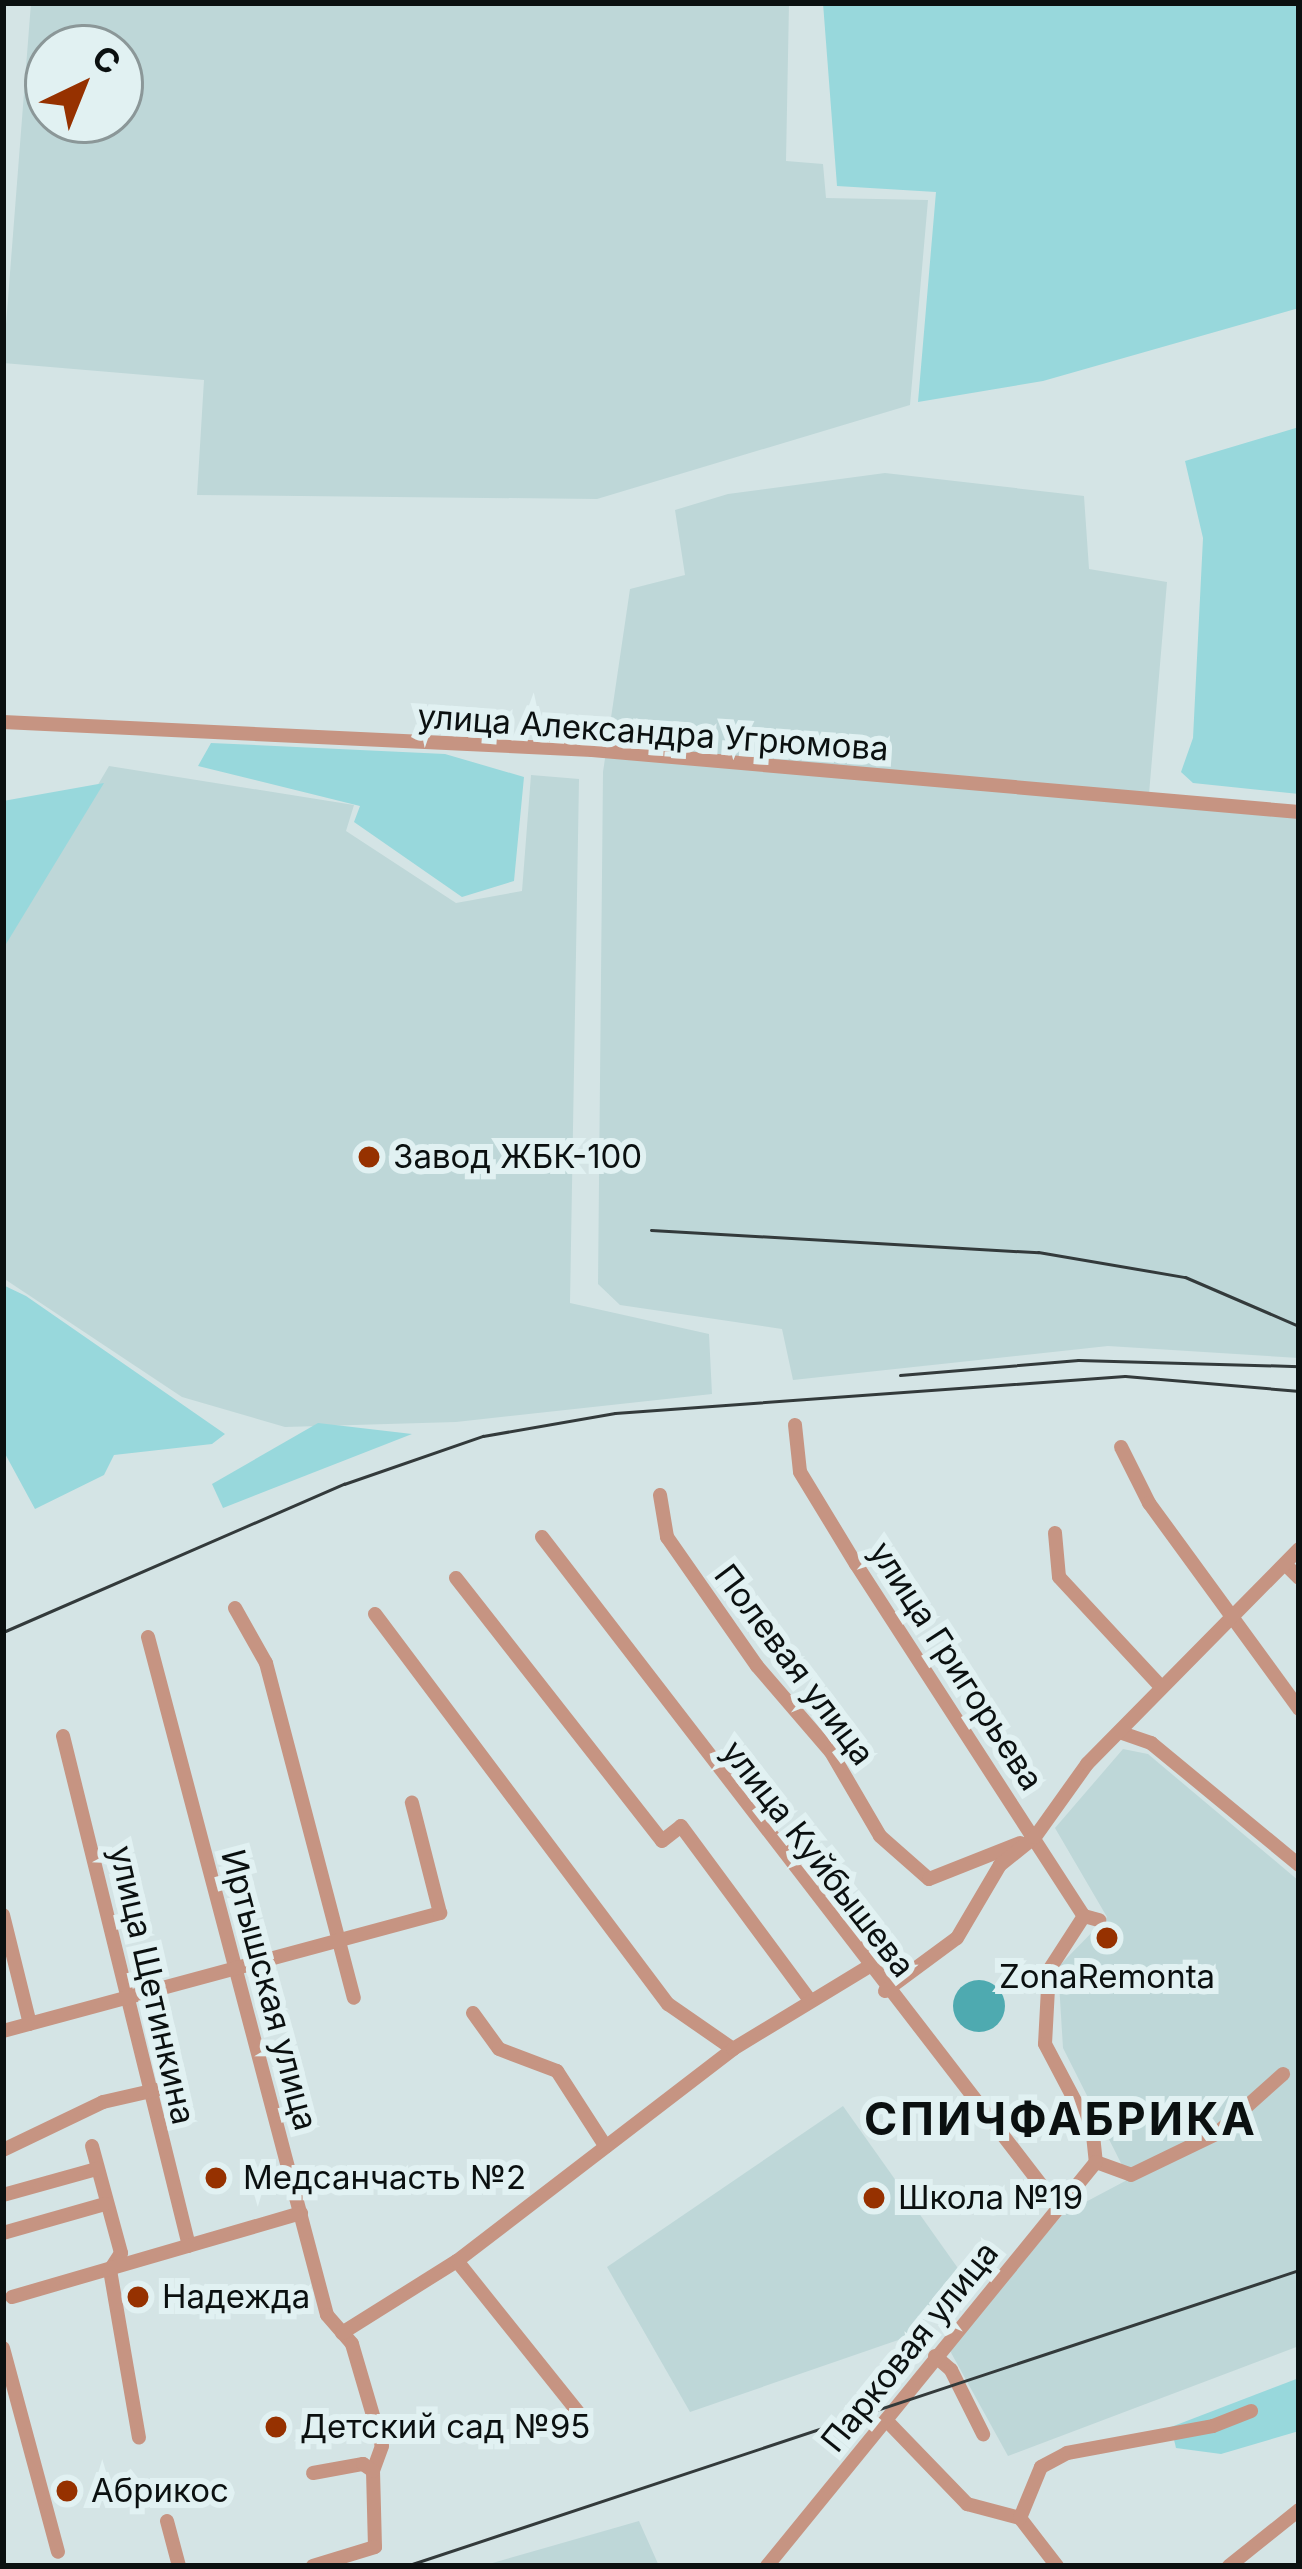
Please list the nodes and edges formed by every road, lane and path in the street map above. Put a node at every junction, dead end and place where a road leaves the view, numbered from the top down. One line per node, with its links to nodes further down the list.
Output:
1 (3, 722): 2 (street, улица Александра Угрюмова)
2 (1299, 812)
3 (795, 1425): 21 (street, улица Григорьева)
4 (1120, 1447): 14 (street)
5 (660, 1495): 21 (street, Полевая улица)
6 (1054, 1533): 16 (street)
7 (542, 1537): 25 (street, улица Куйбышева)
8 (1299, 1549): 9 (street)
9 (1285, 1564): 11 (street); 14 (street)
10 (456, 1578): 30 (street)
11 (1299, 1578)
12 (235, 1608): 24 (street)
13 (375, 1614): 34 (street)
14 (1231, 1617): 16 (street); 17 (street)
15 (149, 1643): 26 (street, Иртышская улица)
16 (1162, 1688): 18 (street)
17 (1299, 1709)
18 (1122, 1733): 21 (street); 22 (street)
19 (63, 1736): 28 (street, улица Щетинкина)
20 (412, 1803): 24 (street)
21 (1035, 1837): 27 (street); 40 (street, улица Григорьева)
22 (1299, 1865)
23 (3, 1916): 32 (street)
24 (336, 1945): 26 (street); 29 (street)
25 (868, 1967): 27 (street, улица Куйбышева); 30 (street)
26 (236, 1970): 28 (street); 45 (street, Иртышская улица)
27 (885, 1991): 44 (street, улица Куйбышева)
28 (134, 1997): 32 (street); 36 (street, улица Щетинкина)
29 (354, 1998)
30 (809, 1999): 34 (street)
31 (473, 2013): 38 (street)
32 (30, 2024): 33 (street)
33 (3, 2031)
34 (733, 2050): 38 (street)
35 (1283, 2074): 40 (street)
36 (156, 2090): 39 (street); 47 (street, улица Щетинкина)
37 (92, 2146): 41 (street)
38 (606, 2147): 48 (street)
39 (3, 2150)
40 (1096, 2162): 44 (street, Парковая улица)
41 (97, 2169): 42 (street); 43 (street)
42 (3, 2195)
43 (105, 2204): 46 (street); 49 (street)
44 (1059, 2208): 53 (street, Парковая улица)
45 (301, 2213): 47 (street); 51 (street, Иртышская улица)
46 (3, 2233)
47 (189, 2246): 49 (street)
48 (458, 2261): 51 (street); 55 (street)
49 (110, 2270): 50 (street); 58 (street)
50 (13, 2297)
51 (342, 2333): 59 (street, Иртышская улица)
52 (3, 2348): 64 (street)
53 (935, 2356): 56 (street, Парковая улица); 57 (street)
54 (1251, 2411): 62 (street)
55 (583, 2418)
56 (886, 2420): 62 (street); 68 (street, Парковая улица)
57 (983, 2434)
58 (139, 2438)
59 (374, 2470): 60 (street); 67 (street, Иртышская улица)
60 (313, 2473)
61 (1299, 2510): 69 (street)
62 (1020, 2518): 65 (street)
63 (167, 2521): 66 (street)
64 (58, 2552)
65 (1051, 2564)
66 (179, 2566)
67 (313, 2566)
68 (767, 2566)
69 (1228, 2566)

